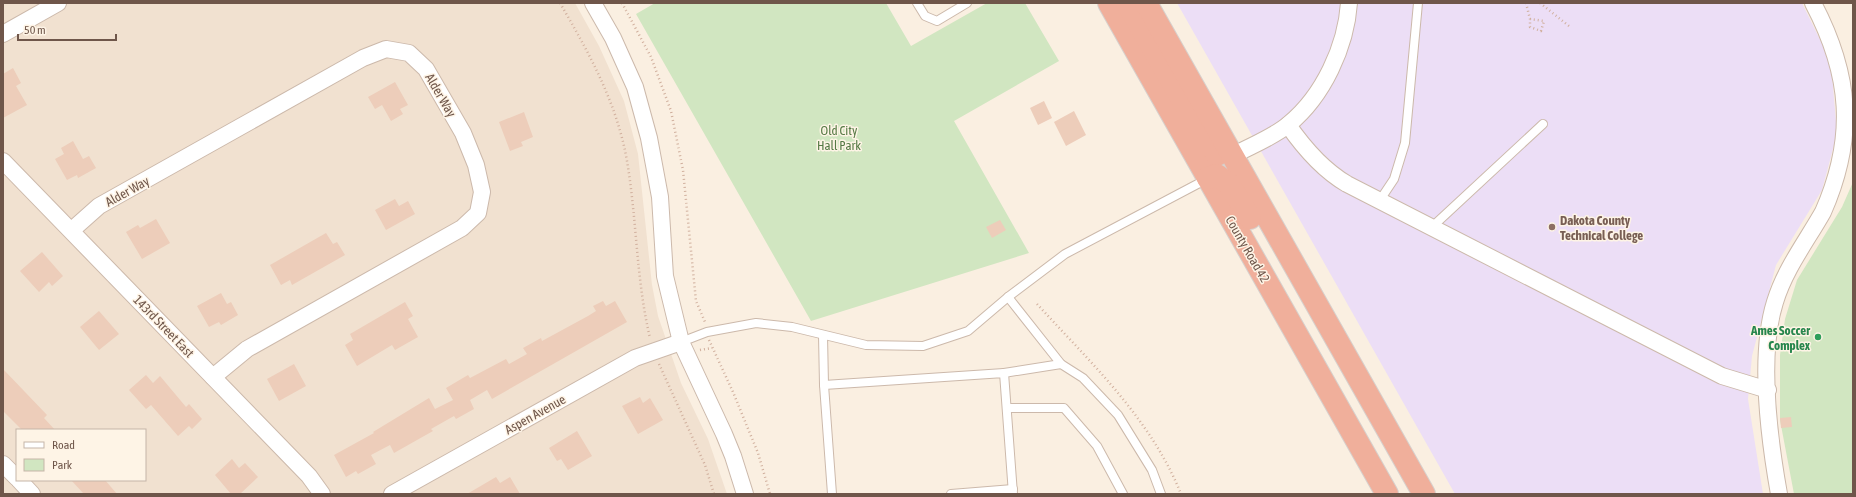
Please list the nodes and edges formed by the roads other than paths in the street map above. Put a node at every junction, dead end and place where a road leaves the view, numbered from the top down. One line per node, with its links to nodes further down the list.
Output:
1 (58, 3): 11 (street)
2 (593, 3): 22 (street)
3 (917, 3): 4 (lane)
4 (967, 3)
5 (1109, 3): 16 (highway, County Road 42)
6 (1127, 3): 14 (highway)
7 (1146, 3): 14 (highway)
8 (1349, 3): 13 (street)
9 (1418, 3): 17 (lane)
10 (1813, 3): 27 (street)
11 (3, 34)
12 (1543, 124): 18 (lane)
13 (1288, 125): 14 (street); 17 (street)
14 (1232, 156): 28 (highway)
15 (3, 161): 19 (street, 143rd Street East)
16 (1208, 178): 20 (lane); 28 (highway); 42 (highway, County Road 42)
17 (1380, 200): 18 (street)
18 (1432, 227): 27 (street)
19 (72, 230): 25 (street, 143rd Street East); 25 (street, Alder Way)
20 (1008, 297): 21 (lane); 23 (lane)
21 (823, 335): 22 (lane); 26 (lane)
22 (680, 342): 36 (street, Aspen Avenue); 37 (street)
23 (1061, 364): 24 (lane); 41 (lane)
24 (1004, 374): 26 (lane); 29 (lane)
25 (213, 377): 35 (street, 143rd Street East)
26 (824, 385): 38 (lane)
27 (1768, 390): 44 (street)
28 (1375, 407): 43 (highway)
29 (1007, 408): 33 (lane); 40 (lane)
30 (3, 464): 31 (street)
31 (16, 477)
32 (20, 481): 34 (street)
33 (1013, 492): 39 (lane)
34 (32, 494)
35 (322, 494)
36 (392, 494)
37 (745, 494)
38 (832, 494)
39 (951, 494)
40 (1123, 494)
41 (1161, 494)
42 (1387, 494)
43 (1424, 494)
44 (1779, 494)

